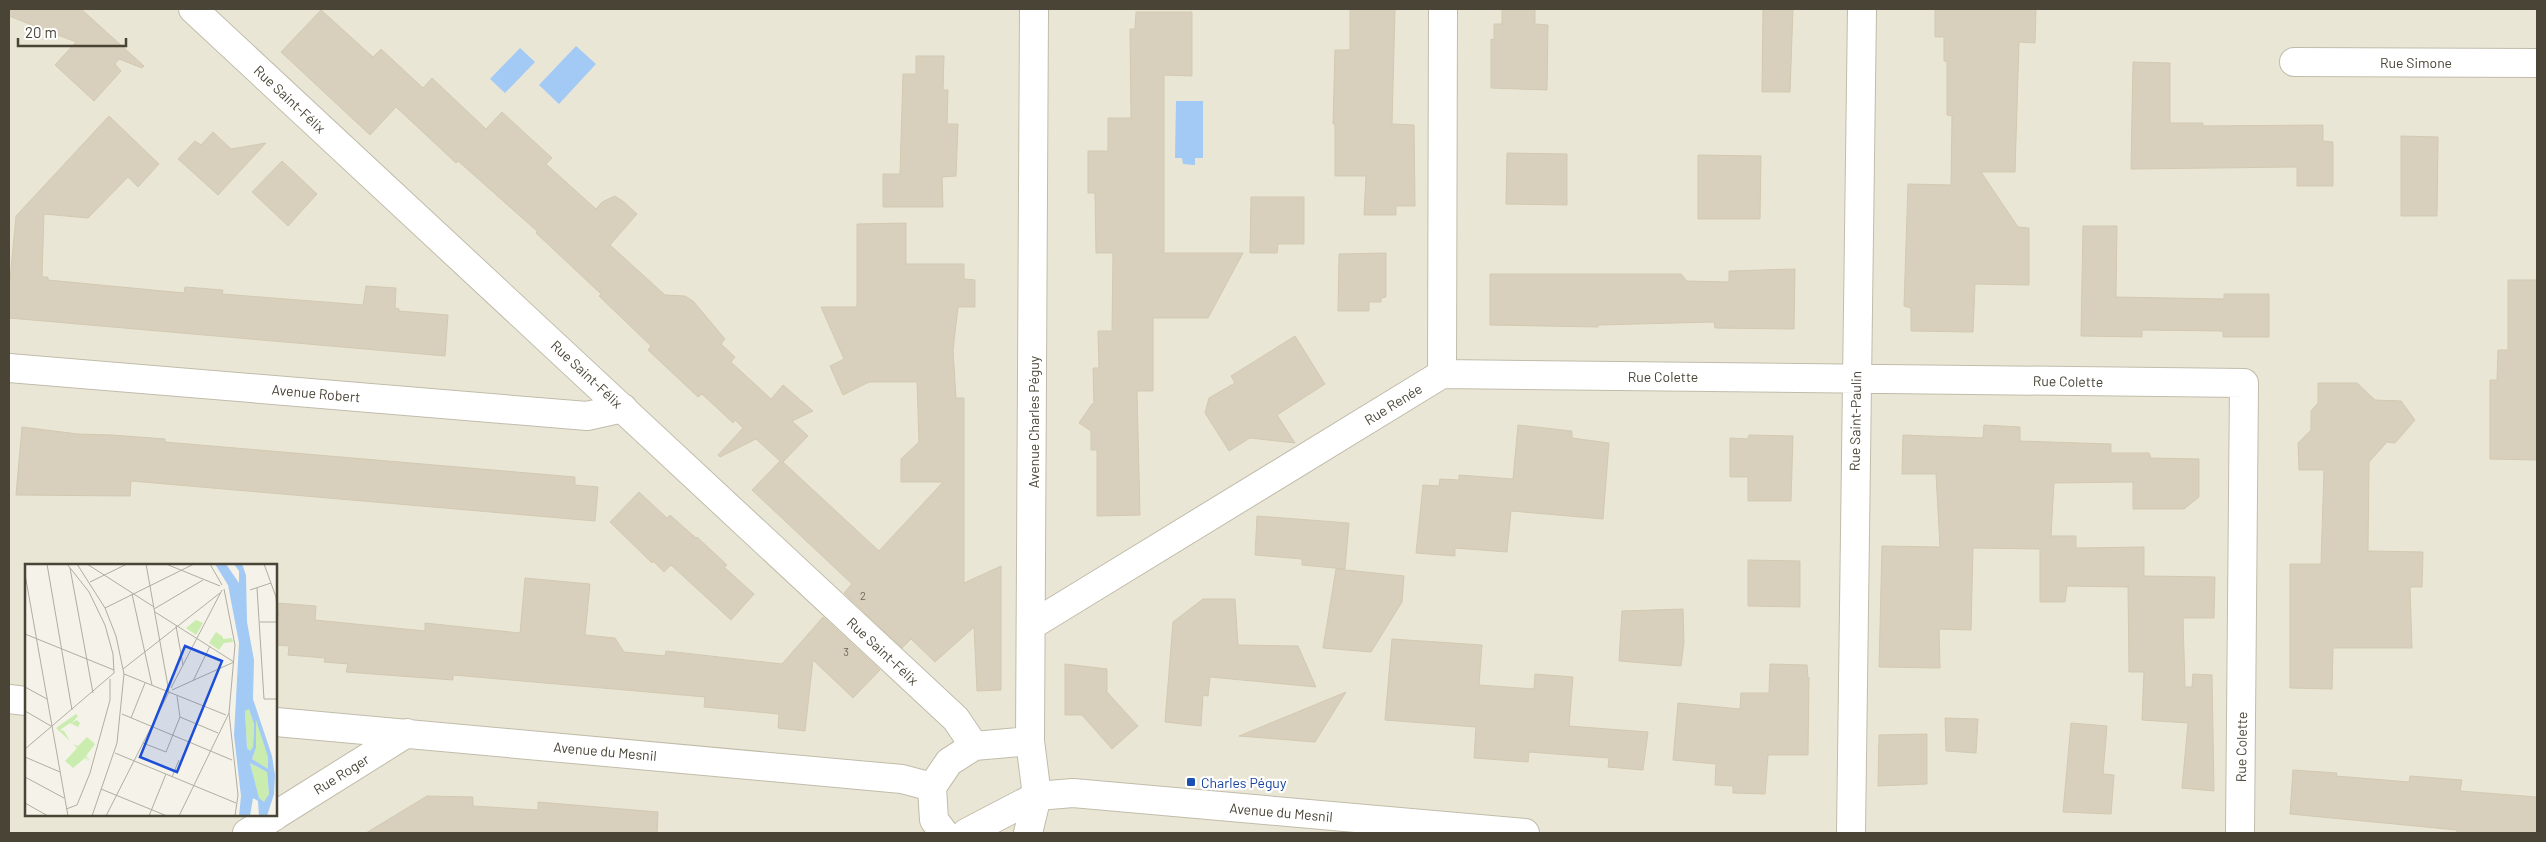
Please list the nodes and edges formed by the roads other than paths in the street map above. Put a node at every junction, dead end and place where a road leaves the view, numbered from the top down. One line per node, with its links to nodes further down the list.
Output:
1 (193, 9): 10 (street, Rue Saint-Félix)
2 (1034, 9): 11 (street, Avenue Charles Péguy)
3 (1443, 9): 8 (street)
4 (1862, 9): 9 (street, Rue Saint-Paulin)
5 (2294, 62): 6 (street, Rue Simone)
6 (2537, 63)
7 (9, 368): 10 (street, Avenue Robert)
8 (1442, 374): 9 (street, Rue Colette); 11 (street, Rue Renée)
9 (1856, 377): 27 (street, Rue Saint-Paulin); 28 (street, Rue Colette)
10 (623, 408): 17 (street, Rue Saint-Félix)
11 (1032, 625): 16 (street, Avenue Charles Péguy)
12 (9, 699): 13 (street)
13 (25, 701)
14 (278, 722): 15 (street, Avenue du Mesnil)
15 (407, 733): 18 (street, Avenue du Mesnil); 20 (street, Rue Roger)
16 (1030, 741): 17 (street); 19 (street, Avenue Charles Péguy)
17 (974, 746): 18 (street)
18 (932, 787): 23 (street)
19 (1038, 796): 24 (street); 25 (street, Avenue Charles Péguy); 26 (street, Avenue du Mesnil)
20 (278, 814)
21 (273, 817): 22 (street, Rue Roger)
22 (247, 833)
23 (944, 833)
24 (966, 833)
25 (1028, 833)
26 (1525, 833)
27 (1851, 833)
28 (2240, 833)

